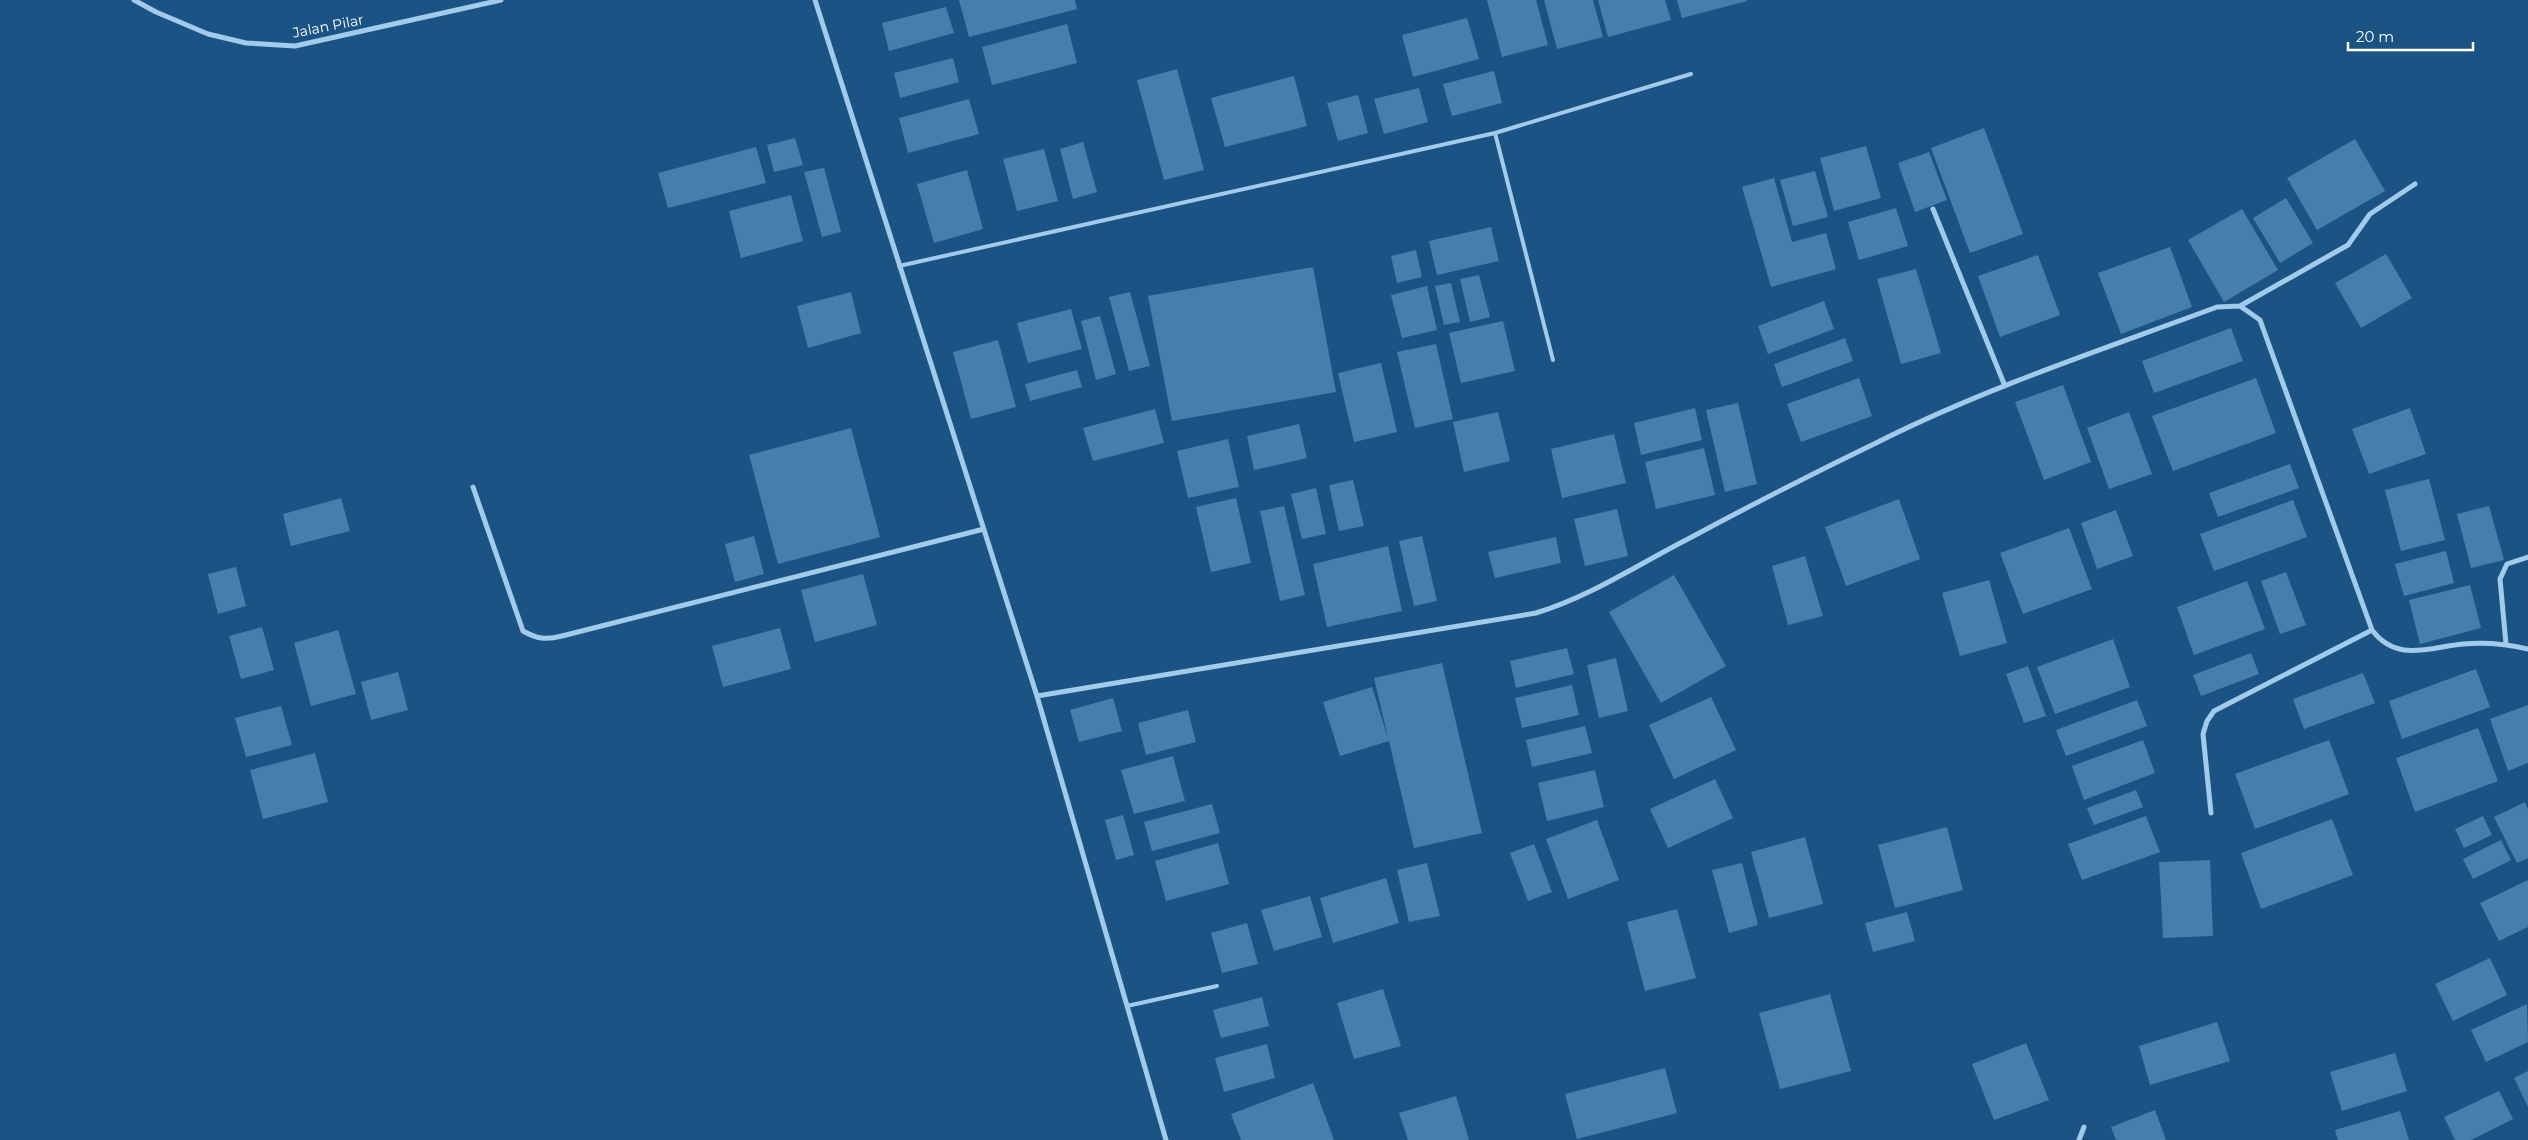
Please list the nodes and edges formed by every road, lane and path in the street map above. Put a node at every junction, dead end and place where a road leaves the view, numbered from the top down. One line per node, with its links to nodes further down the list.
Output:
1 (134, 0): 2 (street, Jalan Pilar)
2 (501, 0)
3 (815, 0): 8 (street)
4 (1691, 74): 5 (lane)
5 (1495, 133): 8 (lane); 10 (lane)
6 (2415, 184): 9 (street)
7 (1933, 209): 11 (street)
8 (899, 266): 13 (street)
9 (2240, 306): 11 (street); 15 (street)
10 (1553, 360)
11 (2006, 386): 18 (street)
12 (473, 487): 13 (street)
13 (984, 529): 18 (street)
14 (2528, 557): 16 (street)
15 (2372, 630): 16 (street); 19 (street)
16 (2506, 644): 17 (street)
17 (2528, 649)
18 (1036, 696): 21 (street)
19 (2211, 813)
20 (1217, 986): 21 (lane)
21 (1127, 1006): 23 (street)
22 (2084, 1127): 24 (street)
23 (1166, 1140)
24 (2079, 1140)

